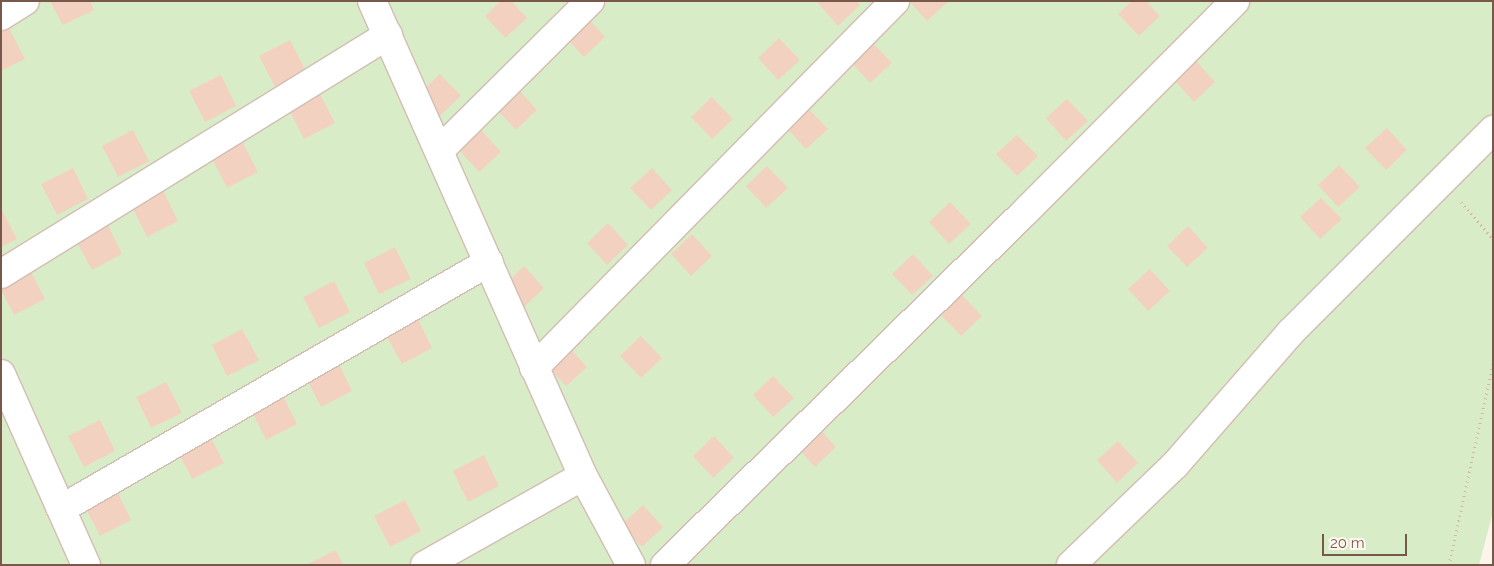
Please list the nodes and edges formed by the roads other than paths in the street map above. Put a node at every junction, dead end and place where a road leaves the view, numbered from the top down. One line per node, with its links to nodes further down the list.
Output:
1 (25, 1): 6 (street)
2 (372, 1): 7 (street)
3 (590, 1): 9 (street)
4 (894, 1): 12 (street)
5 (1235, 1): 20 (street)
6 (1, 16)
7 (388, 35): 9 (street); 11 (street)
8 (1493, 130): 21 (street)
9 (439, 151): 10 (street)
10 (489, 262): 12 (street); 16 (street)
11 (1, 274)
12 (534, 368): 15 (street)
13 (1, 374): 14 (street)
14 (9, 414): 16 (street)
15 (583, 476): 18 (street); 19 (street)
16 (60, 509): 17 (street)
17 (86, 565)
18 (425, 565)
19 (631, 565)
20 (666, 565)
21 (1071, 565)

